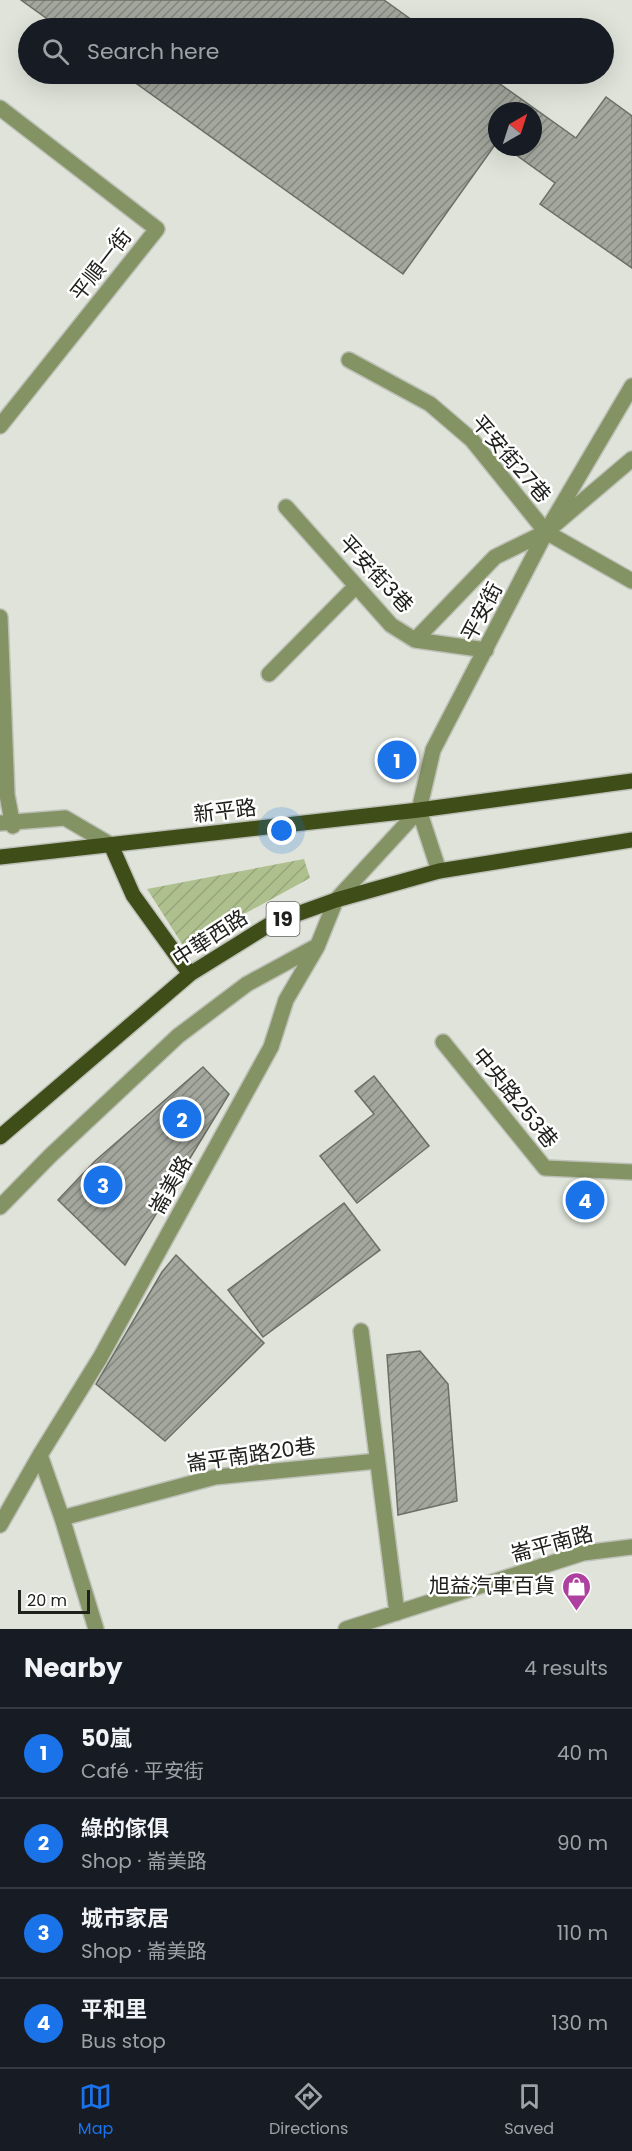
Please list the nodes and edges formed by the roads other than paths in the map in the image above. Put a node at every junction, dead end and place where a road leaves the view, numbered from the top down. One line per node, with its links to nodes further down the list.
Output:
1 (0, 108): 4 (street, 平順一街)
2 (349, 360): 7 (street, 平安街27巷)
3 (632, 386): 7 (street, 平安街)
4 (0, 426)
5 (632, 459): 7 (street)
6 (286, 507): 9 (street, 平安街3巷)
7 (546, 532): 8 (street); 11 (street); 12 (street, 平安街)
8 (632, 581)
9 (356, 586): 11 (street, 平安街3巷); 13 (street)
10 (0, 617): 15 (street)
11 (415, 640): 12 (street, 平安街3巷)
12 (486, 650): 16 (street, 平安街)
13 (269, 674)
14 (632, 781): 16 (main road, 新平路)
15 (3, 796): 17 (street)
16 (419, 810): 19 (main road, 新平路); 21 (street); 22 (street, 崙美路)
17 (9, 824): 19 (street)
18 (632, 840): 21 (main road, 中華西路 / 19)
19 (111, 845): 20 (main road, 新平路); 24 (main road)
20 (0, 857)
21 (439, 871): 22 (main road, 中華西路 / 19)
22 (336, 900): 23 (street, 崙美路); 24 (main road, 中華西路 / 19)
23 (317, 947): 28 (street); 30 (street, 崙美路)
24 (190, 974): 26 (main road, 中華西路 / 19)
25 (443, 1042): 27 (street, 中央路253巷)
26 (0, 1137)
27 (632, 1172)
28 (0, 1207)
29 (361, 1331): 31 (street)
30 (40, 1455): 32 (street); 33 (street, 崙美路)
31 (377, 1461): 32 (street, 崙平南路20巷); 35 (street)
32 (62, 1518): 36 (street)
33 (0, 1525)
34 (632, 1547): 35 (street, 崙平南路)
35 (397, 1613): 37 (street, 崙平南路)
36 (96, 1629)
37 (346, 1629)

